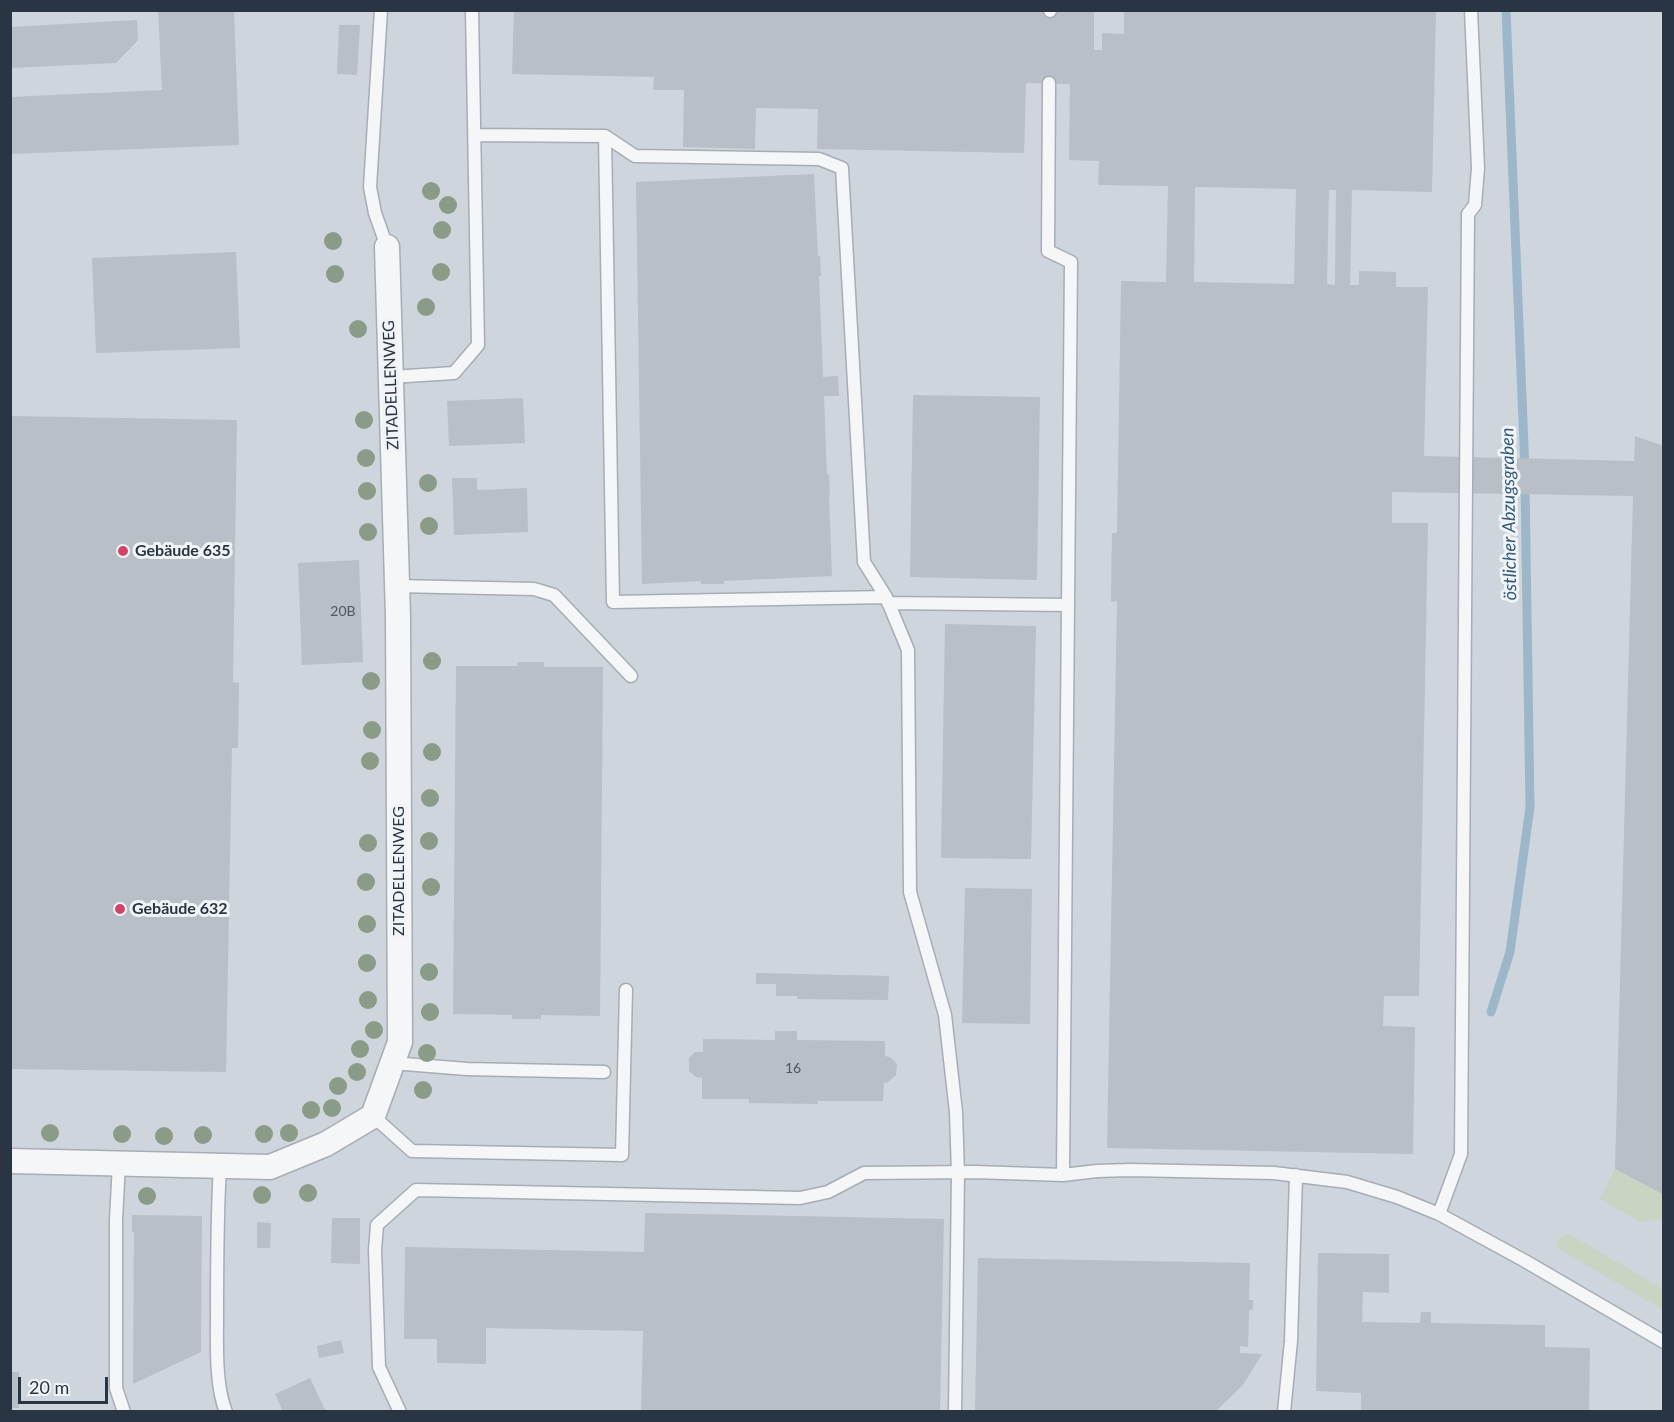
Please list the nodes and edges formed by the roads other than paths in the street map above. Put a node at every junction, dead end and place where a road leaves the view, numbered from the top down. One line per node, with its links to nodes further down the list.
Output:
1 (381, 10): 7 (lane)
2 (472, 10): 5 (lane)
3 (1472, 10): 23 (lane)
4 (1049, 83): 11 (lane)
5 (474, 135): 6 (lane); 8 (lane)
6 (605, 136): 10 (lane); 10 (lane)
7 (387, 247): 8 (street, ZITADELLENWEG)
8 (391, 377): 9 (street, ZITADELLENWEG)
9 (397, 586): 12 (lane); 14 (street, ZITADELLENWEG)
10 (887, 600): 11 (lane); 20 (lane)
11 (1068, 605): 21 (lane)
12 (631, 676)
13 (626, 990): 16 (lane)
14 (392, 1063): 15 (lane); 16 (street, ZITADELLENWEG)
15 (604, 1072)
16 (373, 1116): 19 (street)
17 (10, 1161): 18 (street)
18 (119, 1164): 19 (street); 25 (lane)
19 (220, 1166): 26 (lane)
20 (958, 1174): 21 (lane); 27 (lane); 28 (lane)
21 (1063, 1175): 22 (lane)
22 (1296, 1175): 23 (lane); 29 (lane)
23 (1440, 1214): 24 (lane)
24 (1664, 1342)
25 (124, 1412)
26 (226, 1412)
27 (400, 1412)
28 (955, 1412)
29 (1284, 1412)

